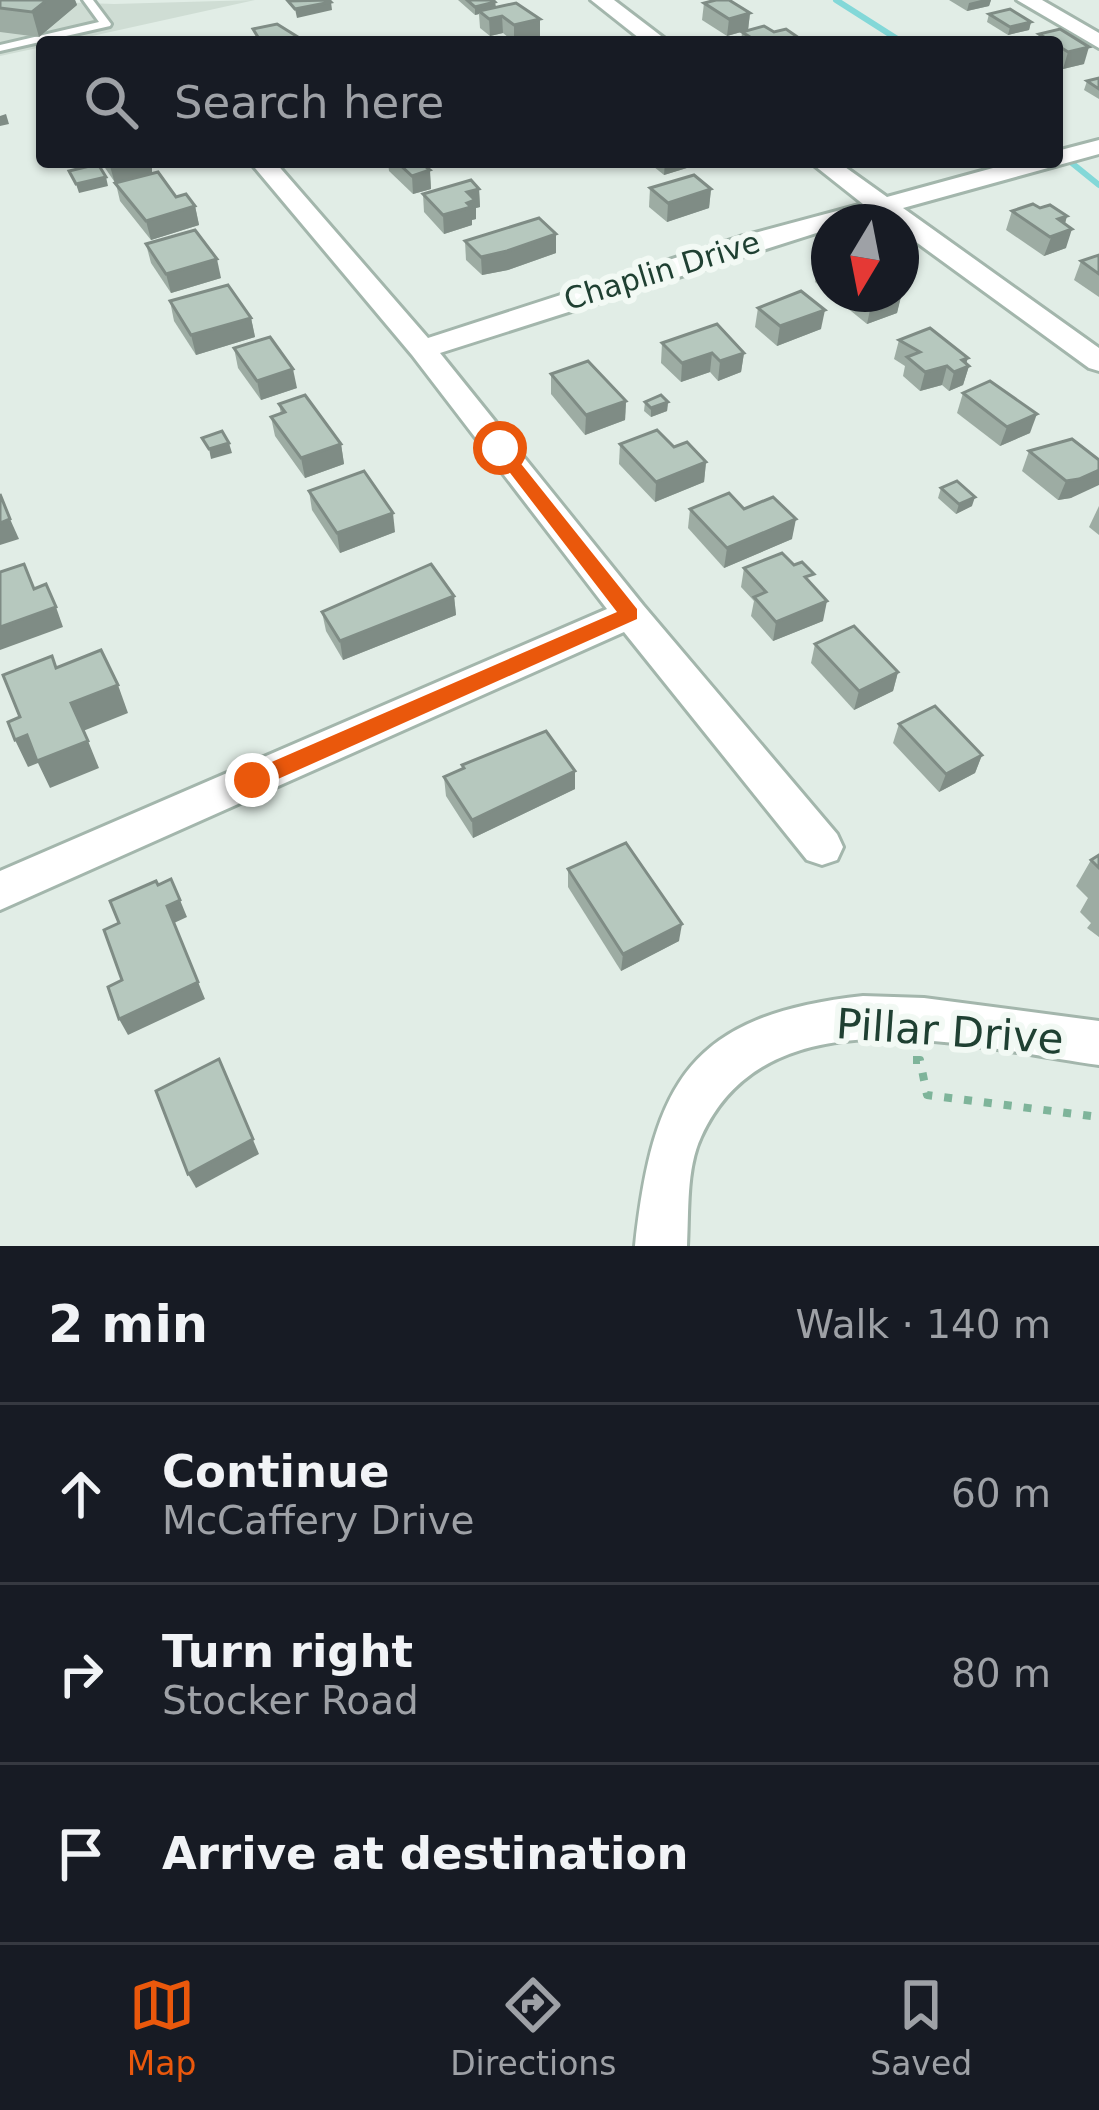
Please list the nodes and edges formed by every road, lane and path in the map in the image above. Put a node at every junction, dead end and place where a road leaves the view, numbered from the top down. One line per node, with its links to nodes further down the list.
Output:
1 (88, 0): 4 (lane)
2 (601, 0): 5 (street)
3 (1028, 0): 7 (street)
4 (53, 36)
5 (650, 36)
6 (36, 40): 8 (lane)
7 (1099, 42)
8 (0, 48)
9 (1099, 147): 10 (street)
10 (1063, 156)
11 (267, 168): 18 (street)
12 (830, 168): 14 (street)
13 (1021, 168): 15 (street, Chaplin Drive)
14 (880, 204)
15 (890, 204)
16 (811, 226): 18 (street, Chaplin Drive)
17 (919, 232): 19 (street)
18 (422, 349): 20 (street)
19 (1099, 362)
20 (630, 614): 21 (street); 22 (street)
21 (822, 847)
22 (0, 891)
23 (1099, 1042): 26 (street, Pillar Drive)
24 (897, 1058): 25 (path)
25 (1099, 1117)
26 (661, 1246)

